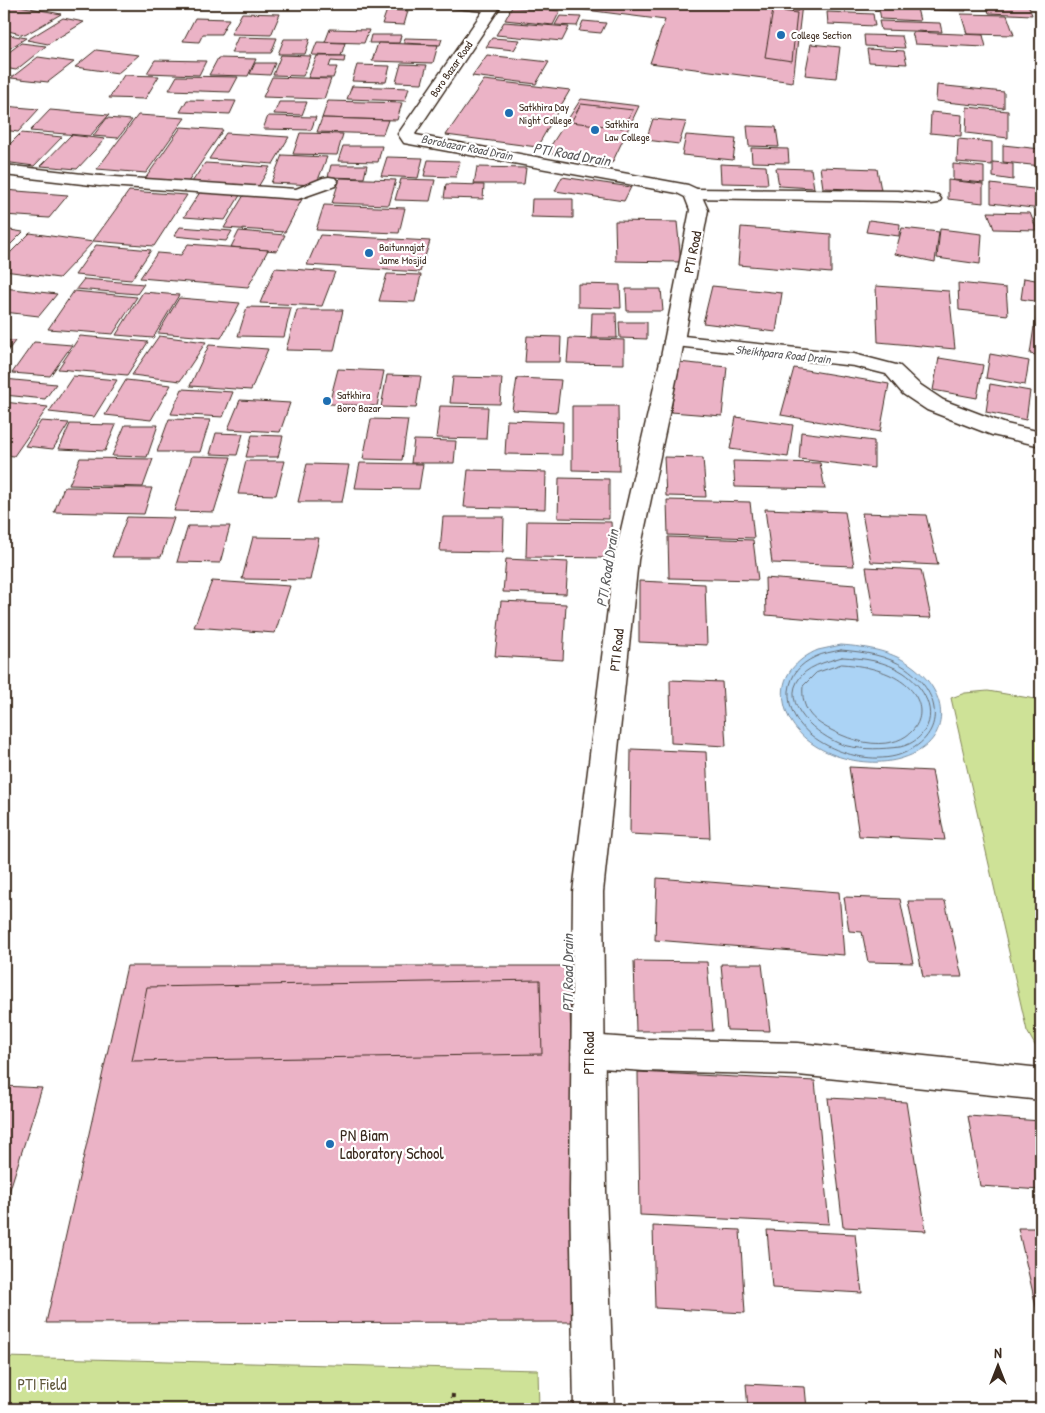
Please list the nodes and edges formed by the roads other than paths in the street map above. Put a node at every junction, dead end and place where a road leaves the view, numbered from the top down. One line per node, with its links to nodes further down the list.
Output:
1 (452, 4): 2 (main road)
2 (494, 6): 5 (main road, Boro Bazar Road)
3 (4, 170): 4 (main road)
4 (330, 182)
5 (693, 194): 6 (main road); 7 (main road, PTI Road)
6 (932, 199)
7 (674, 341): 8 (main road); 9 (main road, PTI Road)
8 (1041, 438)
9 (588, 1051): 10 (main road); 11 (main road, PTI Road)
10 (1041, 1084)
11 (594, 1409)

